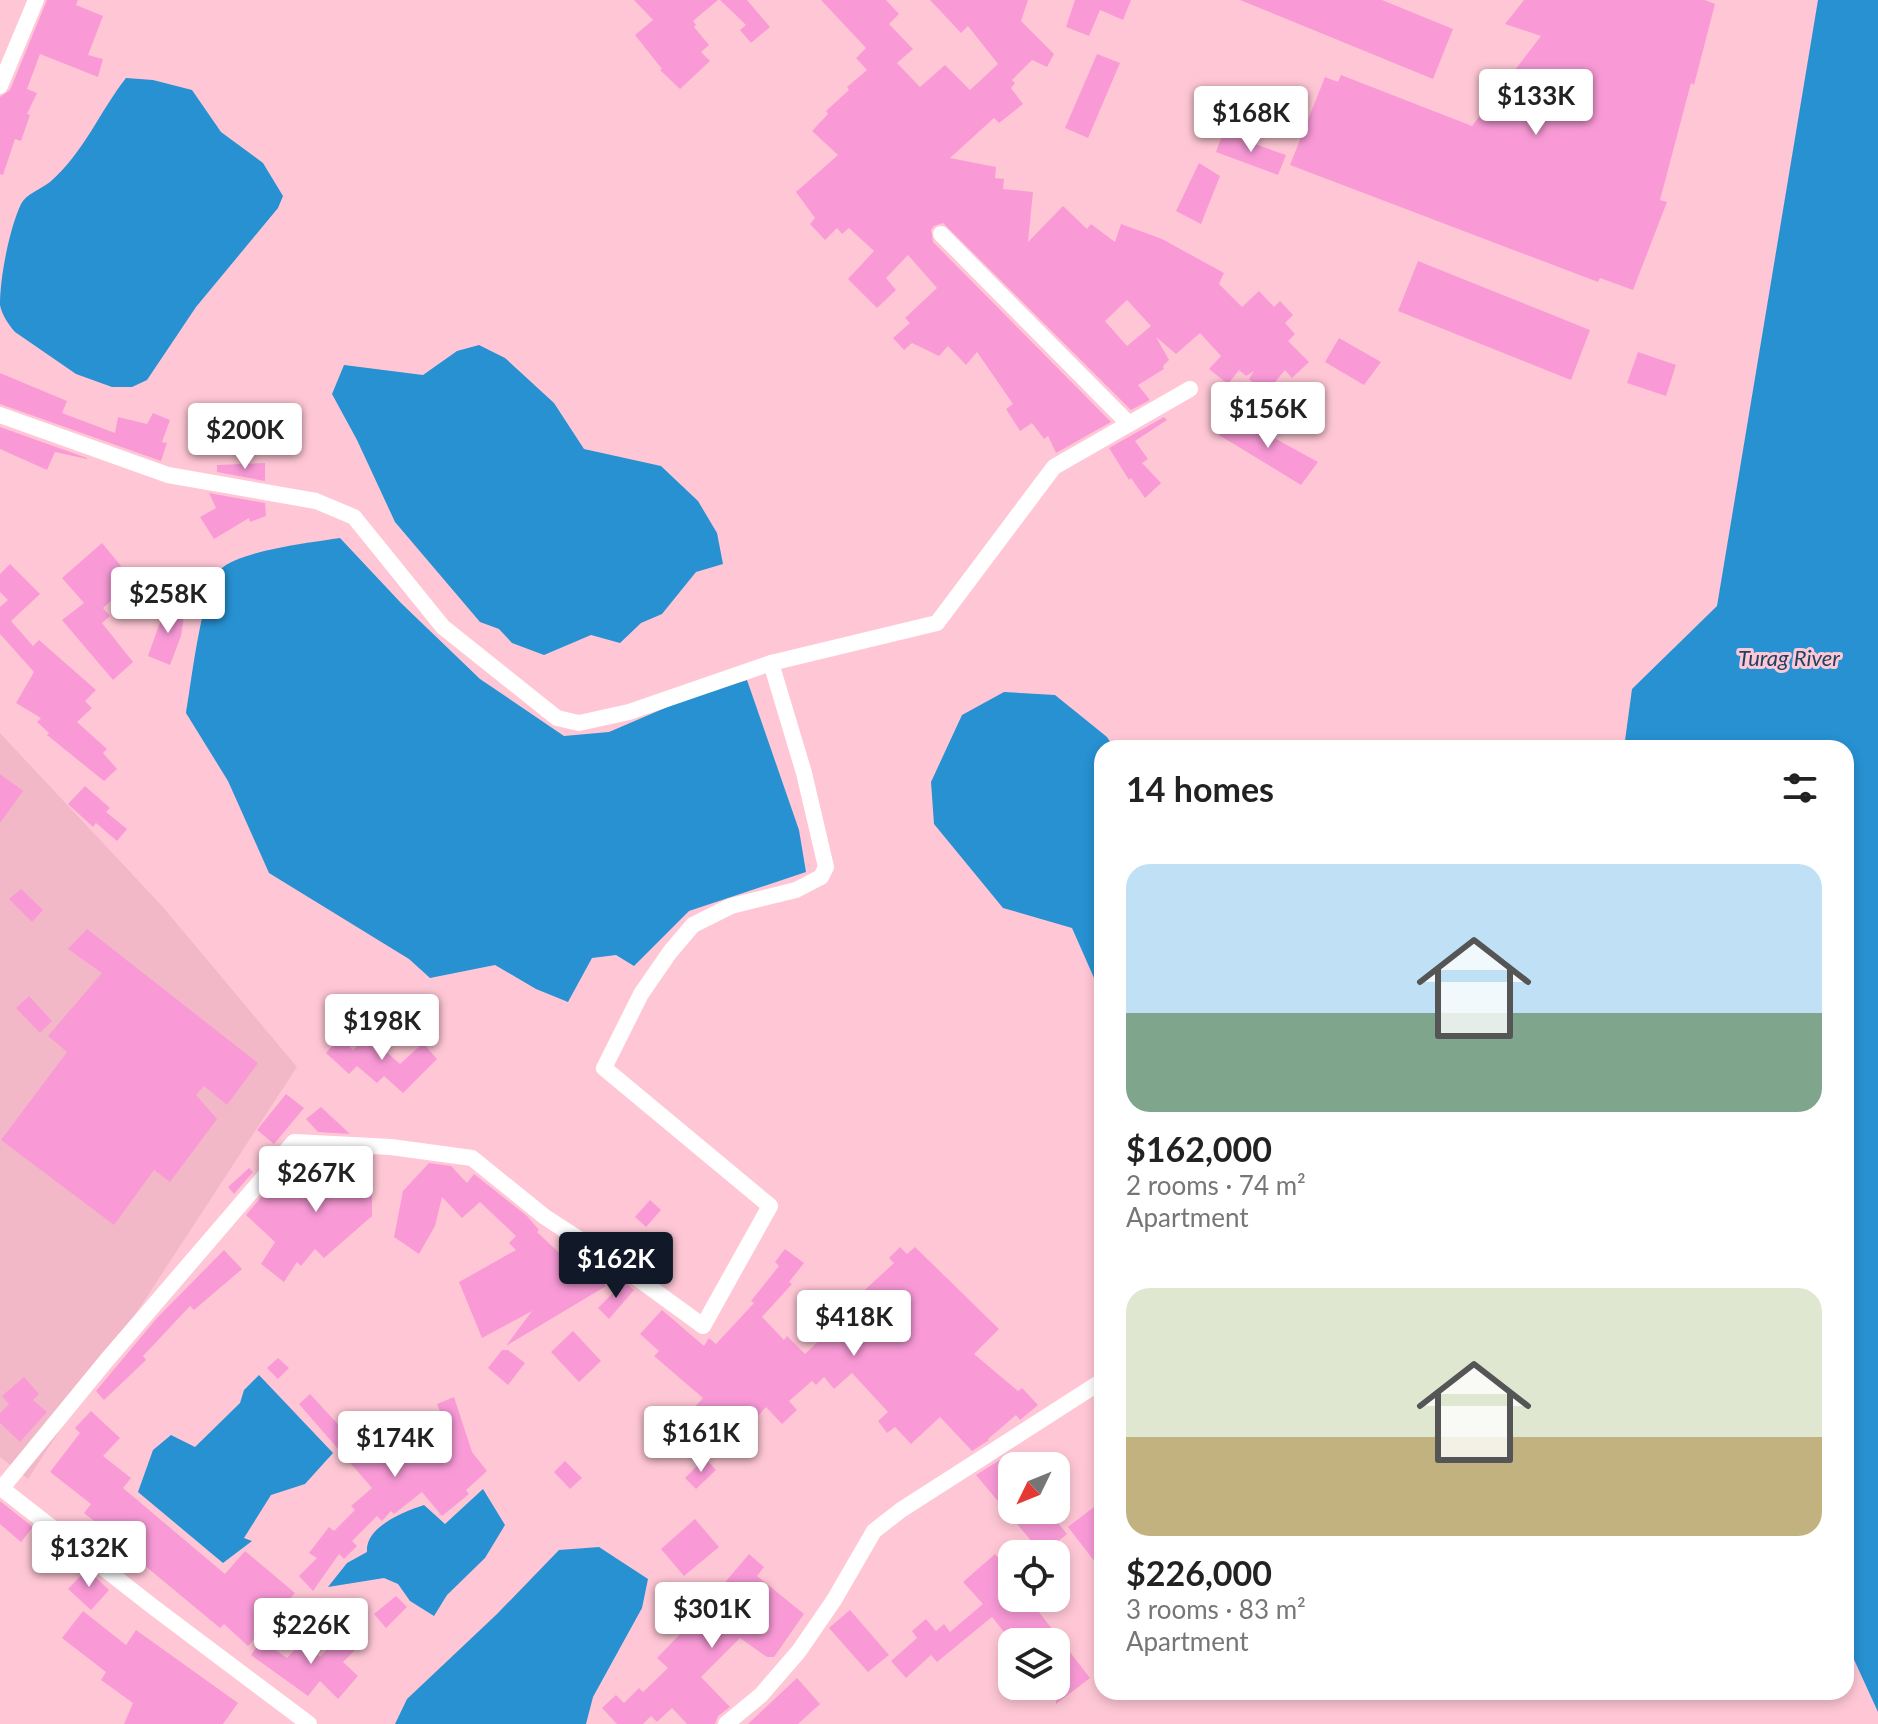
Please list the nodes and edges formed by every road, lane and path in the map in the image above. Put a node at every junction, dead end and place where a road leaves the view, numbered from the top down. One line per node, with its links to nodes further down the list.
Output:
1 (36, 0): 2 (street)
2 (0, 86)
3 (941, 234): 6 (street)
4 (1190, 389): 6 (street)
5 (0, 415): 7 (street)
6 (1129, 424): 7 (street)
7 (771, 663): 9 (street)
8 (1094, 1386): 11 (street)
9 (1, 1487): 10 (street)
10 (309, 1724)
11 (726, 1724)

